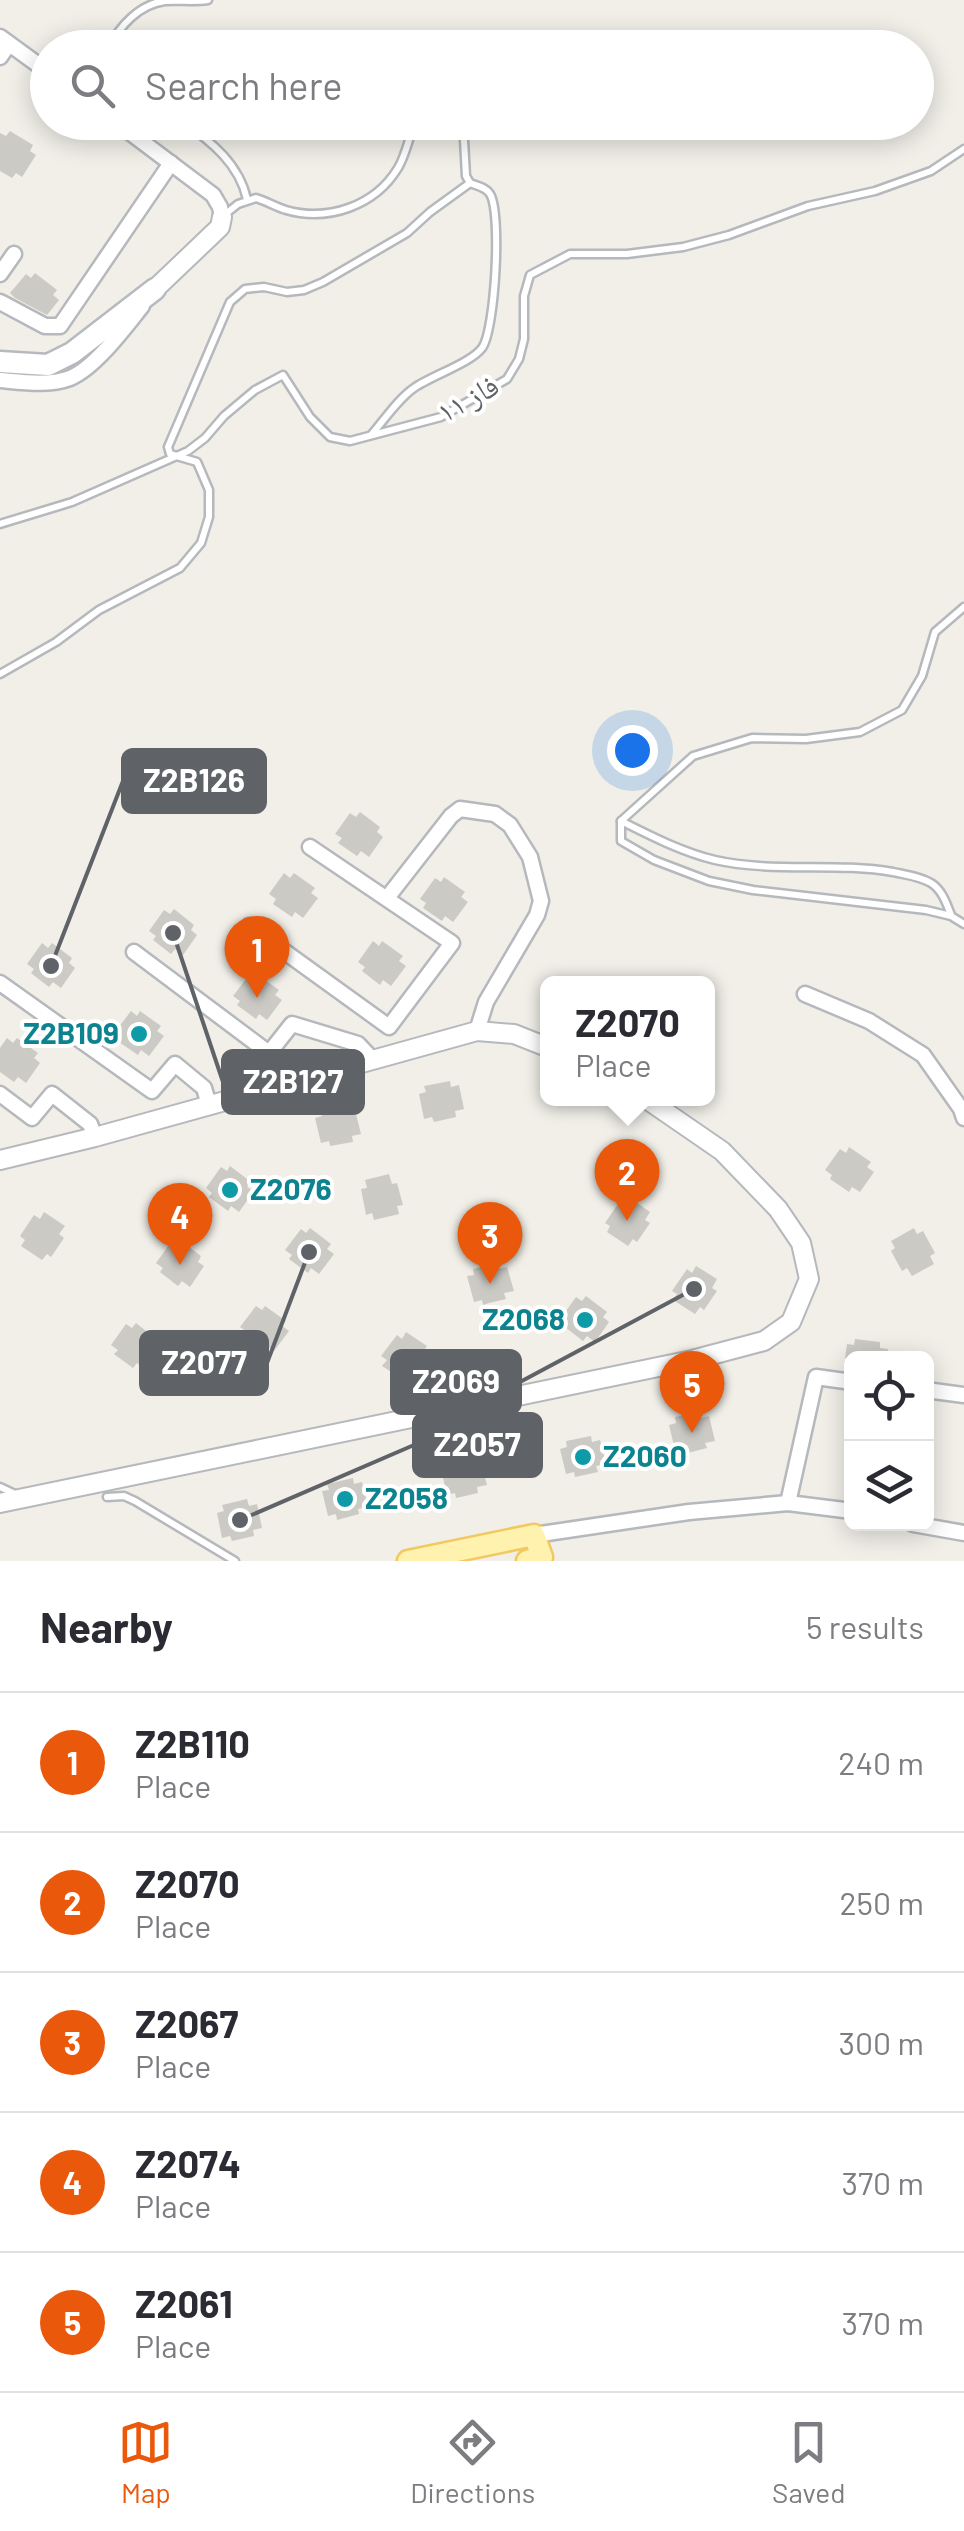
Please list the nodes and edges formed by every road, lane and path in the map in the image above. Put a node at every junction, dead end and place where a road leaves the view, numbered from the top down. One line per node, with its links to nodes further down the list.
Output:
1 (208, 0): 2 (lane)
2 (118, 30)
3 (3, 46): 4 (street)
4 (30, 62)
5 (140, 140): 10 (street)
6 (205, 140): 12 (lane)
7 (408, 140): 12 (lane)
8 (463, 140): 11 (lane)
9 (964, 149): 20 (lane, فاز ۱۱)
10 (171, 163): 13 (street); 17 (street)
11 (470, 182): 20 (lane); 21 (lane)
12 (248, 199): 13 (lane)
13 (222, 217): 16 (street)
14 (14, 254): 15 (street)
15 (0, 274)
16 (155, 289): 18 (main road); 19 (street)
17 (0, 302)
18 (0, 362)
19 (0, 380)
20 (370, 437): 21 (lane, فاز ۱۱)
21 (179, 455): 22 (lane, فاز ۱۱); 24 (lane)
22 (0, 524)
23 (964, 607): 25 (lane)
24 (0, 674)
25 (621, 821): 28 (lane); 28 (lane)
26 (310, 847): 27 (street)
27 (387, 898): 30 (street); 34 (street)
28 (951, 916): 29 (lane)
29 (964, 924)
30 (249, 926)
31 (134, 952): 36 (street)
32 (0, 983): 38 (street)
33 (805, 994): 40 (street)
34 (476, 1031): 35 (street); 36 (street)
35 (540, 1044)
36 (373, 1060): 38 (street)
37 (0, 1094): 41 (street)
38 (209, 1105): 41 (street)
39 (656, 1106): 48 (street)
40 (964, 1118)
41 (94, 1137): 42 (street)
42 (0, 1160)
43 (844, 1381): 50 (street)
44 (934, 1391): 45 (street)
45 (964, 1395)
46 (0, 1487): 48 (lane)
47 (107, 1497): 55 (lane)
48 (25, 1498): 49 (street)
49 (0, 1503)
50 (788, 1503): 51 (street); 54 (street)
51 (844, 1510)
52 (934, 1527): 53 (street)
53 (964, 1532)
54 (534, 1535): 56 (main road); 57 (main road)
55 (234, 1561)
56 (408, 1561)
57 (527, 1561)

